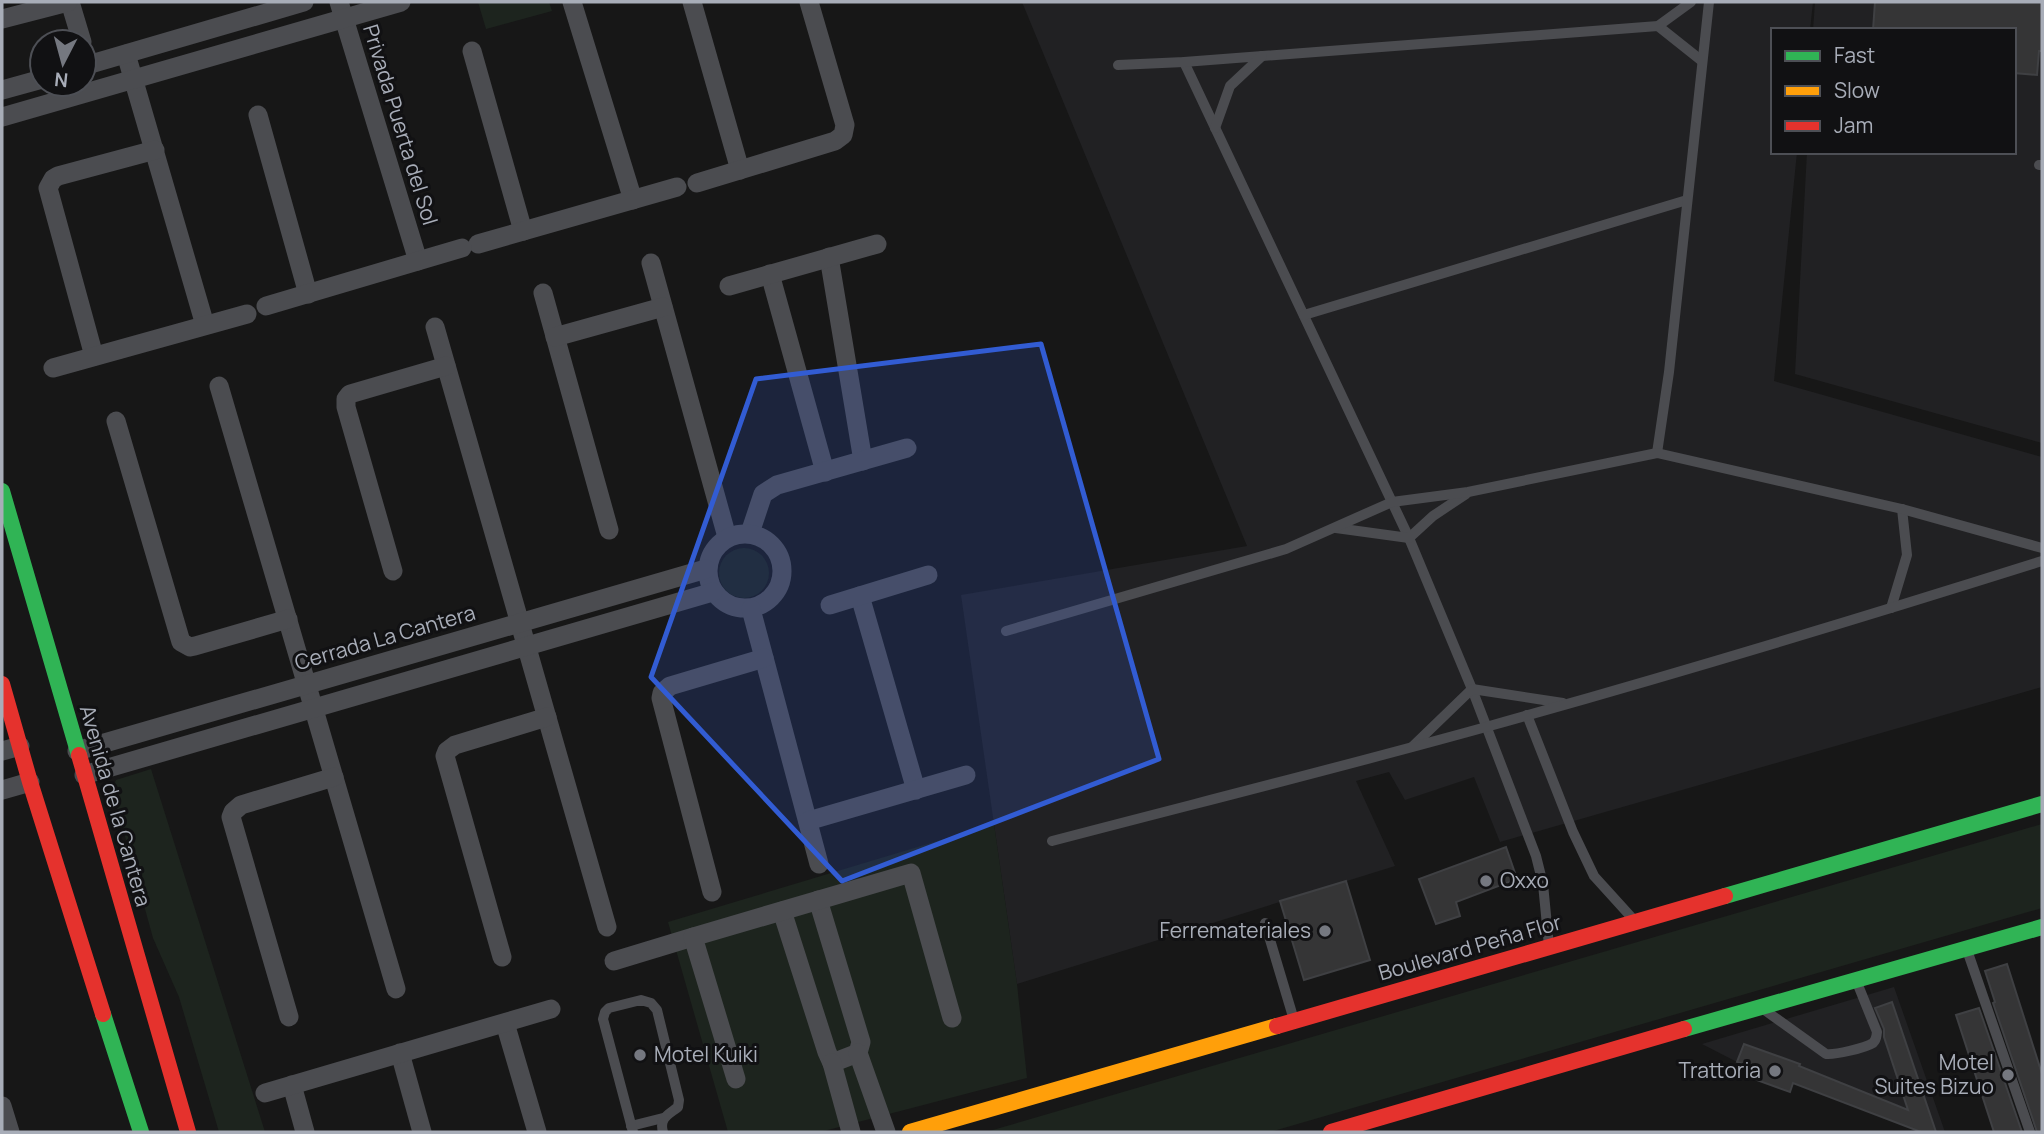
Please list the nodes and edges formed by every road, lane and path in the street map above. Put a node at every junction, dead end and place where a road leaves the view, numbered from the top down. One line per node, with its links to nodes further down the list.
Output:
1 (69, 2): 10 (street); 12 (street)
2 (304, 2): 14 (street)
3 (401, 2): 9 (street)
4 (572, 2): 30 (street)
5 (692, 2): 27 (street)
6 (809, 2): 27 (street)
7 (1691, 2): 11 (lane)
8 (1709, 2): 17 (lane)
9 (341, 10): 20 (street); 35 (street, Privada Puerta del Sol)
10 (2, 19)
11 (1658, 26): 15 (lane); 17 (lane)
12 (77, 28)
13 (472, 51): 32 (street)
14 (127, 54): 16 (street); 20 (street)
15 (1263, 56): 18 (lane); 25 (lane)
16 (98, 58)
17 (1702, 61): 31 (lane)
18 (1184, 62): 19 (lane); 25 (lane)
19 (1118, 65)
20 (135, 79): 24 (street); 26 (street)
21 (28, 83): 22 (street)
22 (2, 90)
23 (258, 115): 39 (street)
24 (2, 117)
25 (1215, 128): 44 (lane)
26 (155, 150): 45 (street); 48 (street)
27 (740, 170): 28 (street)
28 (697, 183)
29 (677, 187): 30 (street, Privada Puerta del Sol)
30 (633, 200): 32 (street, Privada Puerta del Sol)
31 (1687, 200): 44 (lane); 54 (lane)
32 (523, 231): 35 (street, Privada Puerta del Sol)
33 (877, 244): 34 (street)
34 (830, 257): 37 (street); 55 (street)
35 (418, 261): 39 (street, Privada Puerta del Sol)
36 (651, 263): 42 (street)
37 (770, 274): 38 (street); 56 (street)
38 (729, 286)
39 (308, 293): 41 (street, Privada Puerta del Sol)
40 (543, 293): 47 (street)
41 (266, 306)
42 (663, 307): 47 (street); 64 (street)
43 (247, 314): 45 (street)
44 (1304, 315): 59 (lane)
45 (205, 325): 48 (street)
46 (435, 327): 49 (street)
47 (555, 337): 62 (street)
48 (94, 356): 50 (street)
49 (446, 366): 69 (street); 77 (street)
50 (53, 368)
51 (219, 386): 76 (street)
52 (116, 421): 76 (street)
53 (906, 448): 55 (street)
54 (1657, 453): 58 (lane); 60 (lane)
55 (863, 461): 56 (street)
56 (824, 472): 63 (street)
57 (2, 491): 91 (main road, Avenida de la Cantera)
58 (1468, 492): 59 (lane); 65 (lane)
59 (1392, 502): 61 (lane); 65 (lane)
60 (1902, 509): 66 (lane); 75 (lane)
61 (1335, 527): 65 (lane); 78 (lane)
62 (609, 530)
63 (750, 533): 64 (street); 74 (street)
64 (727, 537): 68 (street)
65 (1409, 538): 83 (lane)
66 (2042, 548)
67 (2042, 561): 75 (lane)
68 (706, 569): 71 (street); 77 (street, Cerrada La Cantera)
69 (393, 571)
70 (928, 575): 72 (street)
71 (713, 593): 74 (street); 79 (street)
72 (860, 596): 73 (street); 97 (street)
73 (830, 605)
74 (751, 608): 80 (street)
75 (1892, 608): 84 (lane)
76 (288, 619): 82 (street)
77 (520, 623): 79 (street); 82 (street, Cerrada La Cantera)
78 (1006, 631)
79 (527, 647): 85 (street); 87 (street)
80 (764, 658): 99 (street); 102 (street)
81 (2, 684): 90 (main road)
82 (307, 684): 85 (street); 91 (street, Cerrada La Cantera)
83 (1472, 689): 84 (lane); 88 (lane); 89 (lane)
84 (1568, 704): 86 (lane)
85 (314, 709): 92 (street); 94 (street)
86 (1527, 715): 88 (lane); 105 (lane)
87 (547, 718): 107 (street); 112 (street)
88 (1486, 727): 89 (lane); 110 (lane)
89 (1413, 747): 100 (lane)
90 (11, 749): 95 (main road)
91 (77, 751): 92 (main road, Avenida de la Cantera)
92 (84, 775): 133 (main road, Avenida de la Cantera)
93 (966, 775): 97 (street)
94 (334, 777): 115 (street); 118 (street)
95 (30, 782): 96 (street); 132 (main road)
96 (2, 790)
97 (916, 790): 99 (street)
98 (2042, 804): 105 (main road, Boulevard Peña Flor)
99 (808, 821): 101 (street)
100 (1052, 841)
101 (819, 864)
102 (712, 892)
103 (818, 900): 104 (street); 119 (street); 122 (street)
104 (782, 911): 109 (street); 124 (street)
105 (1636, 922): 110 (main road, Boulevard Peña Flor)
106 (1265, 923): 120 (lane)
107 (607, 927)
108 (2042, 927): 111 (main road)
109 (693, 937): 113 (street); 125 (street)
110 (1549, 947): 120 (main road, Boulevard Peña Flor)
111 (1967, 949): 114 (main road); 142 (lane)
112 (502, 957)
113 (614, 961)
114 (1856, 979): 116 (main road); 116 (lane)
115 (396, 989)
116 (1761, 1007): 141 (main road)
117 (551, 1009): 121 (street)
118 (289, 1017)
119 (952, 1018)
120 (1294, 1021): 140 (main road, Boulevard Peña Flor)
121 (505, 1023): 123 (street); 136 (street)
122 (858, 1053): 124 (street); 139 (street)
123 (400, 1054): 126 (street); 135 (street)
124 (832, 1063): 138 (street)
125 (736, 1079)
126 (292, 1085): 127 (street); 134 (street)
127 (265, 1093)
128 (2, 1106): 131 (street)
129 (663, 1118): 130 (lane); 130 (lane); 137 (lane)
130 (632, 1129)
131 (10, 1132)
132 (141, 1132)
133 (188, 1132)
134 (305, 1132)
135 (422, 1132)
136 (537, 1132)
137 (663, 1132)
138 (851, 1132)
139 (886, 1132)
140 (910, 1132)
141 (1331, 1132)
142 (2030, 1132)

